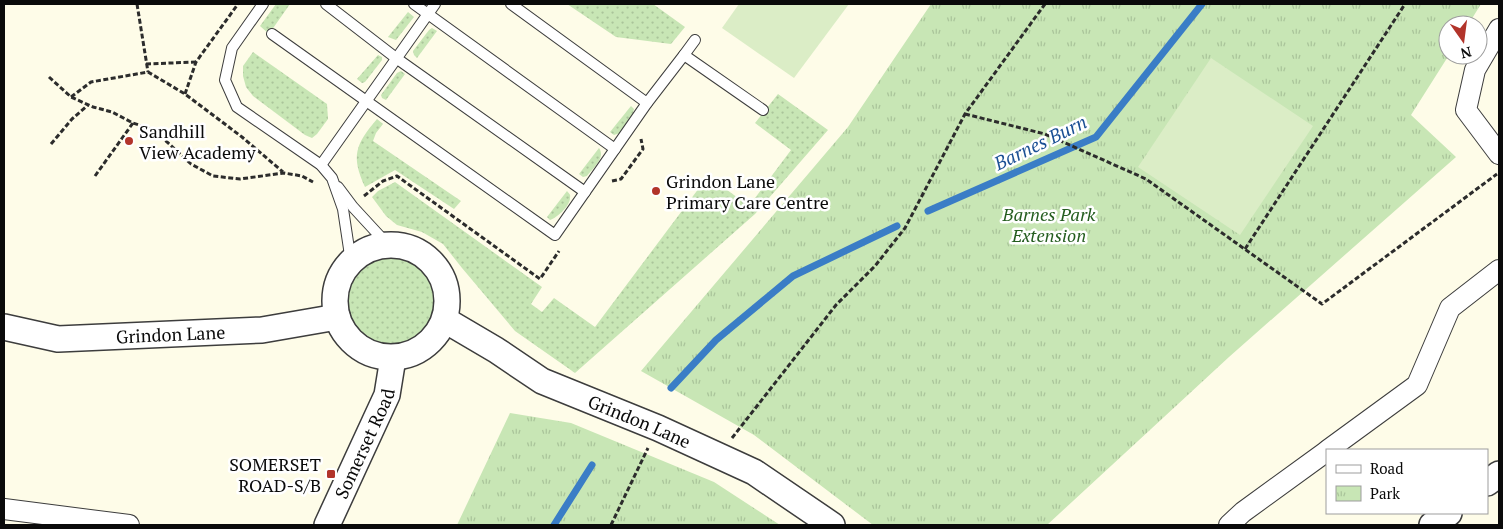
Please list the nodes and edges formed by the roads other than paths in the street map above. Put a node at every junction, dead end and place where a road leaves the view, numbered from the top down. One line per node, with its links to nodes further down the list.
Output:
1 (263, 4): 17 (lane)
2 (326, 4): 11 (lane)
3 (414, 4): 6 (lane)
4 (434, 4): 6 (lane)
5 (511, 4): 13 (lane)
6 (428, 14): 11 (lane); 15 (lane)
7 (1499, 29): 16 (street)
8 (272, 34): 12 (lane)
9 (695, 40): 10 (lane)
10 (684, 55): 13 (lane); 14 (lane)
11 (396, 58): 12 (lane); 19 (lane)
12 (367, 101): 17 (lane); 19 (lane)
13 (647, 103): 15 (lane)
14 (763, 110)
15 (615, 149): 19 (lane)
16 (1499, 154)
17 (321, 165): 18 (lane)
18 (332, 178): 20 (lane); 21 (lane)
19 (585, 192)
20 (388, 245): 21 (street); 24 (street)
21 (351, 262): 23 (street)
22 (1499, 270): 27 (street)
23 (337, 317): 25 (street, Grindon Lane); 26 (street)
24 (445, 320): 26 (street); 35 (street, Grindon Lane)
25 (4, 328)
26 (393, 358): 34 (street, Somerset Road)
27 (1330, 449)
28 (1326, 452): 36 (street)
29 (1499, 474): 30 (street)
30 (1488, 483)
31 (4, 510): 33 (street)
32 (1448, 514): 37 (street)
33 (129, 525)
34 (328, 525)
35 (832, 525)
36 (1229, 525)
37 (1432, 525)

